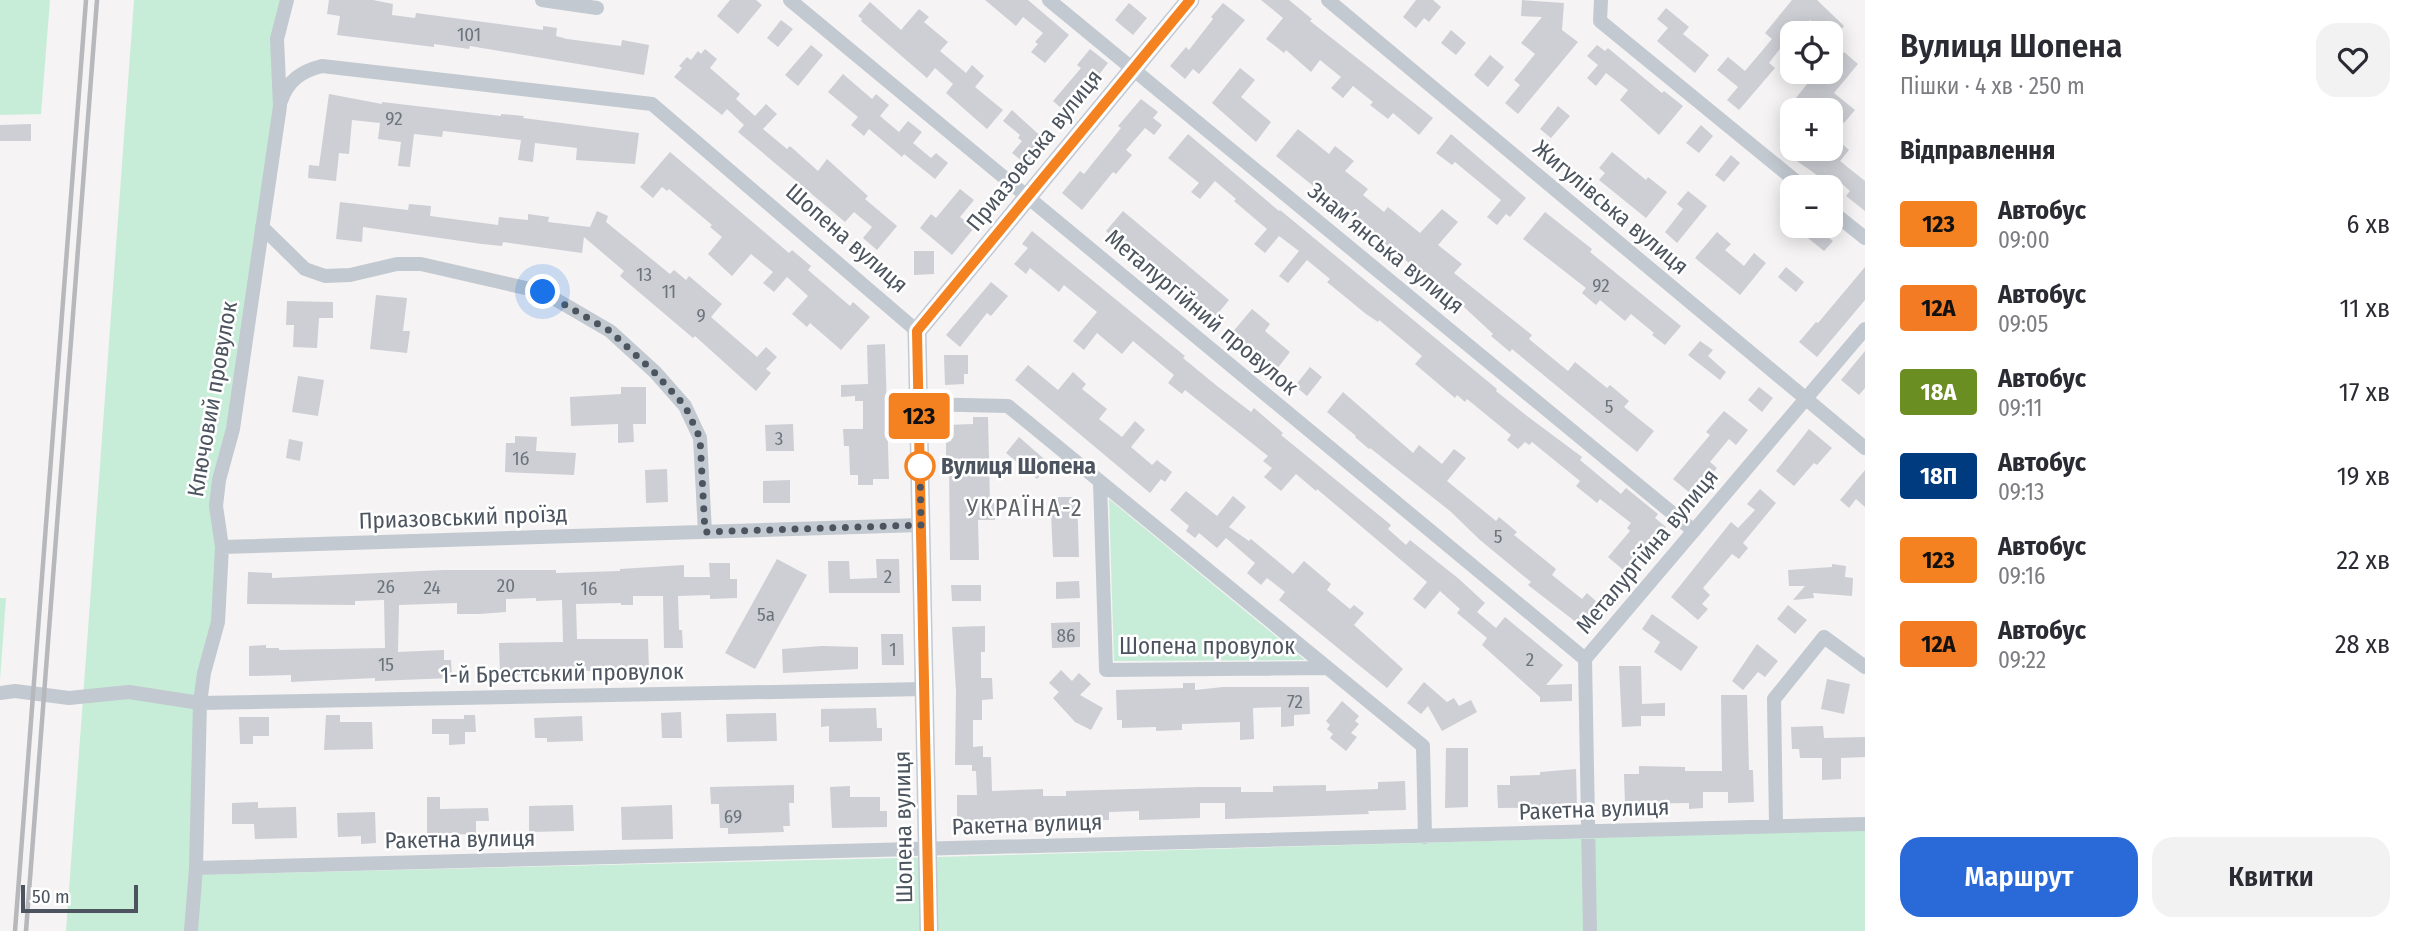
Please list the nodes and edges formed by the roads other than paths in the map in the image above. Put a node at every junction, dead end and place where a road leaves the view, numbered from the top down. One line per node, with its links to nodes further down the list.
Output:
1 (286, 0): 10 (street, Ключовий провулок)
2 (542, 0): 8 (street)
3 (790, 0): 12 (street, Металургійний провулок)
4 (1049, 0): 9 (street, Знам’янська вулиця)
5 (1190, 0): 9 (street, Приазовська вулиця)
6 (1328, 0): 18 (street, Жигулівська вулиця)
7 (1601, 0): 11 (street)
8 (597, 8)
9 (1132, 69): 12 (street, Приазовська вулиця); 23 (street, Знам’янська вулиця)
10 (280, 106): 14 (street, Ключовий провулок); 17 (street, Шопена вулиця)
11 (1788, 175)
12 (1027, 197): 17 (street, Приазовська вулиця); 26 (street, Металургійний провулок)
13 (1843, 220): 15 (street)
14 (262, 227): 24 (street); 25 (street, Ключовий провулок)
15 (1865, 238)
16 (1865, 329): 18 (street, Металургійна вулиця)
17 (917, 331): 19 (street, Шопена вулиця)
18 (1806, 399): 20 (street, Жигулівська вулиця); 23 (street, Металургійна вулиця)
19 (919, 404): 21 (street, Шопена провулок); 22 (street, Шопена вулиця)
20 (1865, 448)
21 (1100, 482): 28 (street, Шопена провулок); 28 (street, Шопена провулок)
22 (921, 525): 24 (street, Приазовський проїзд); 29 (street, Шопена вулиця)
23 (1694, 531): 26 (street, Металургійна вулиця)
24 (705, 532): 25 (street, Приазовський проїзд)
25 (222, 547): 31 (street, Ключовий провулок)
26 (1585, 659): 34 (street, Металургійна вулиця)
27 (1865, 667): 33 (street)
28 (1328, 668): 35 (street, Шопена провулок)
29 (924, 689): 31 (street, 1-й Брестський провулок); 36 (street, Шопена вулиця)
30 (0, 693): 31 (street, 1-й Брестський провулок)
31 (200, 703): 37 (street, Ключовий провулок)
32 (1865, 824): 33 (street, Ракетна вулиця)
33 (1776, 825): 34 (street, Ракетна вулиця)
34 (1588, 832): 35 (street, Ракетна вулиця); 40 (street, Металургійна вулиця)
35 (1426, 837): 36 (street, Ракетна вулиця)
36 (928, 850): 37 (street, Ракетна вулиця); 39 (street, Шопена вулиця)
37 (196, 868): 38 (street, Ключовий провулок)
38 (191, 931)
39 (929, 931)
40 (1590, 931)

